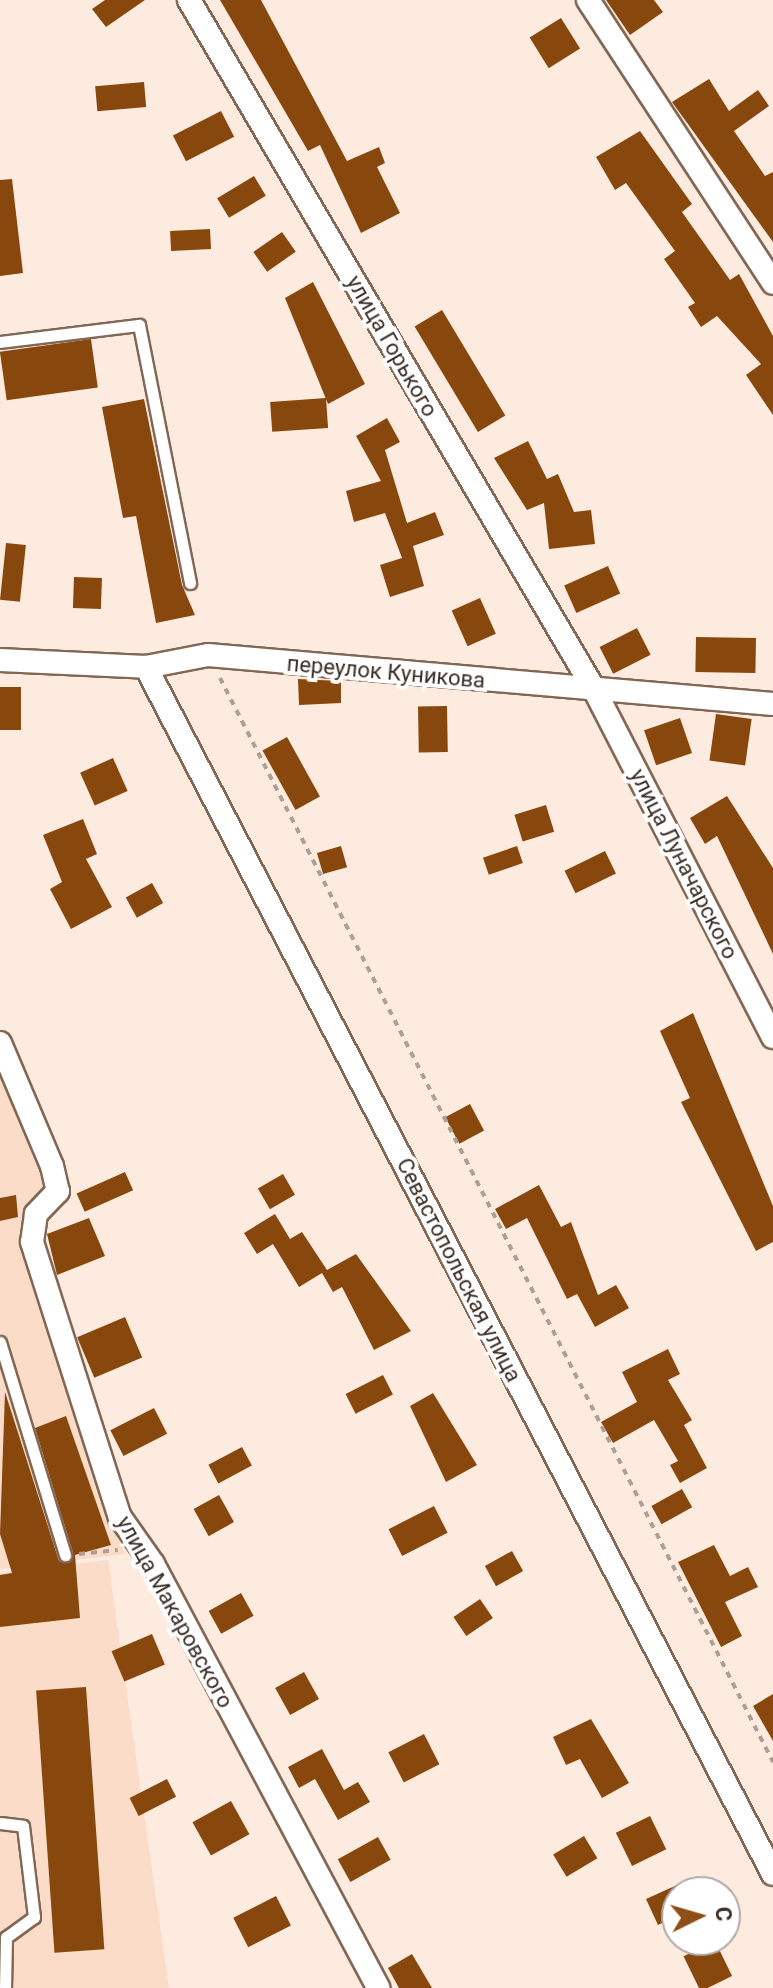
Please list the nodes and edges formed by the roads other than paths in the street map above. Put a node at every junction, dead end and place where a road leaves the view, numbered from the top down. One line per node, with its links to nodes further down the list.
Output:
1 (189, 0): 8 (street, улица Горького)
2 (588, 0): 3 (street)
3 (773, 283)
4 (0, 342): 5 (lane)
5 (190, 583)
6 (0, 660): 7 (street, переулок Куникова)
7 (146, 667): 8 (street, переулок Куникова); 16 (street, Севастопольская улица)
8 (595, 691): 9 (street, переулок Куникова); 10 (street, улица Луначарского)
9 (773, 704)
10 (773, 1037)
11 (0, 1043): 18 (street, улица Макаровского)
12 (0, 1342): 13 (lane)
13 (4, 1374): 14 (lane)
14 (65, 1555)
15 (0, 1823): 17 (lane)
16 (773, 1874)
17 (5, 1988)
18 (378, 1988)

